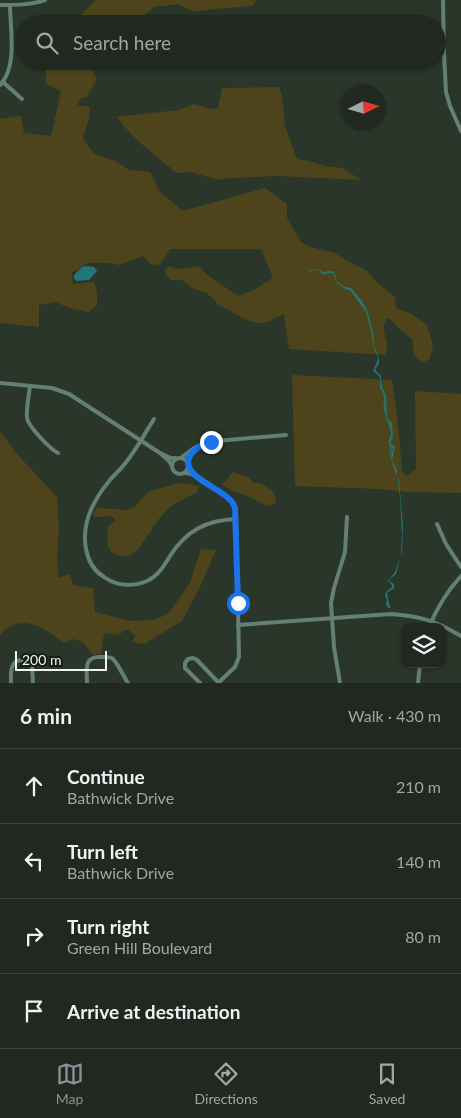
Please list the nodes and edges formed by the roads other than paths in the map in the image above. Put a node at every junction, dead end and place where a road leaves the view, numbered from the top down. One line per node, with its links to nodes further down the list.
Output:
1 (45, 0): 4 (street)
2 (443, 0): 5 (street)
3 (0, 5): 4 (street)
4 (10, 5): 7 (street)
5 (443, 15)
6 (445, 70): 9 (street)
7 (1, 84): 8 (street)
8 (22, 99)
9 (461, 131)
10 (0, 383): 11 (street)
11 (30, 386): 16 (street); 18 (street)
12 (154, 419): 16 (street)
13 (238, 434): 15 (street)
14 (286, 436): 15 (street)
15 (239, 439): 17 (street)
16 (141, 440): 19 (street); 26 (street)
17 (200, 445): 20 (street); 21 (street)
18 (58, 453)
19 (160, 453): 20 (street); 22 (street)
20 (179, 458): 21 (street); 22 (street)
21 (188, 465): 23 (street); 24 (street)
22 (173, 468): 23 (street)
23 (183, 474): 24 (street)
24 (204, 481): 26 (street)
25 (346, 517): 30 (street)
26 (236, 519): 33 (street)
27 (438, 524): 28 (street)
28 (461, 567)
29 (461, 576): 31 (street)
30 (331, 619): 31 (street); 33 (street); 42 (street)
31 (432, 620): 32 (street); 34 (street)
32 (431, 623)
33 (238, 625): 41 (street)
34 (461, 636)
35 (420, 668): 43 (street)
36 (11, 683): 37 (street)
37 (33, 683)
38 (87, 683): 39 (street)
39 (128, 683)
40 (200, 683): 41 (street)
41 (218, 683)
42 (340, 683)
43 (418, 683)

